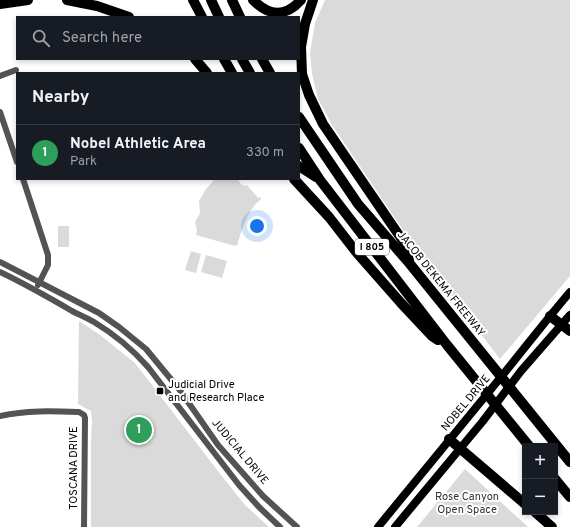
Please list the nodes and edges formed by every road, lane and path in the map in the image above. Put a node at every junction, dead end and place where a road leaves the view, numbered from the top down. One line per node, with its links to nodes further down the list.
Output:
1 (28, 0): 10 (highway)
2 (67, 0): 11 (highway)
3 (107, 0): 11 (highway)
4 (193, 0): 12 (highway)
5 (210, 0): 13 (highway)
6 (232, 0): 14 (highway)
7 (253, 0): 8 (highway)
8 (300, 0)
9 (313, 0): 34 (highway)
10 (0, 4)
11 (125, 15)
12 (201, 16)
13 (219, 16)
14 (240, 16)
15 (195, 60): 20 (highway)
16 (225, 60): 21 (highway)
17 (243, 60): 22 (highway)
18 (263, 60): 23 (highway)
19 (16, 70): 24 (street)
20 (207, 72)
21 (231, 72)
22 (249, 72)
23 (269, 72)
24 (0, 76)
25 (0, 112): 28 (street)
26 (300, 118): 34 (highway, JACOB DEKEMA FREEWAY / I 805)
27 (300, 150): 32 (highway, I 805)
28 (16, 159)
29 (300, 167): 32 (highway)
30 (23, 180): 36 (street)
31 (295, 180): 43 (highway)
32 (320, 180): 43 (highway, I 805)
33 (0, 262): 36 (street, JUDICIAL DRIVE)
34 (410, 264): 48 (highway, JACOB DEKEMA FREEWAY / I 805)
35 (0, 272): 37 (street, JUDICIAL DRIVE)
36 (40, 282): 37 (street); 55 (street, JUDICIAL DRIVE)
37 (35, 290): 54 (street, JUDICIAL DRIVE)
38 (570, 292): 40 (main road, NOBEL DRIVE)
39 (570, 315): 41 (main road, NOBEL DRIVE)
40 (550, 316): 41 (highway); 45 (main road, NOBEL DRIVE)
41 (561, 325): 42 (highway); 47 (main road, NOBEL DRIVE)
42 (570, 332)
43 (447, 345): 46 (highway, I 805)
44 (0, 416): 53 (street, TOSCANA DRIVE)
45 (449, 439): 47 (highway); 56 (main road, NOBEL DRIVE)
46 (527, 443)
47 (460, 448): 51 (highway); 57 (main road, NOBEL DRIVE)
48 (570, 462)
49 (556, 479): 50 (highway)
50 (570, 497)
51 (522, 501)
52 (538, 515): 58 (highway)
53 (84, 527)
54 (280, 527)
55 (297, 527)
56 (378, 527)
57 (395, 527)
58 (552, 527)

